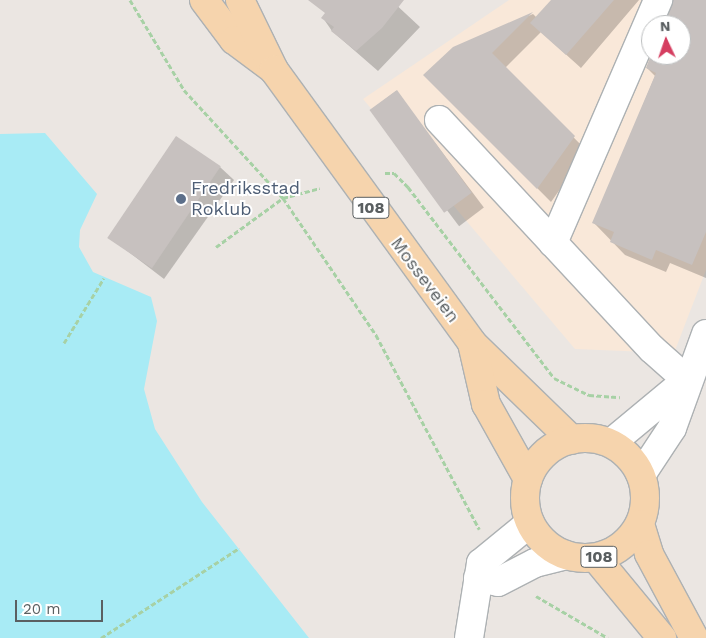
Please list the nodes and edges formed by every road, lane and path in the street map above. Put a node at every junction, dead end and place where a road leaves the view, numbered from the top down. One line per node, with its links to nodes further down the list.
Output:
1 (130, 0): 9 (path)
2 (204, 0): 5 (main road, Mosseveien / 108)
3 (240, 0): 5 (main road, Mosseveien / 108)
4 (658, 0): 10 (street)
5 (274, 70): 15 (main road, Mosseveien / 108)
6 (439, 120): 10 (street)
7 (380, 174): 17 (path)
8 (320, 188): 9 (path)
9 (283, 198): 11 (path); 24 (path)
10 (553, 243): 16 (street)
11 (216, 248)
12 (104, 278): 14 (path)
13 (706, 334): 16 (street)
14 (64, 343)
15 (472, 343): 18 (main road, Mosseveien / 108); 21 (main road, Mosseveien / 108)
16 (687, 380): 19 (street); 20 (street)
17 (626, 398)
18 (572, 440): 19 (main road); 21 (main road, 108)
19 (611, 444): 20 (main road, 108)
20 (641, 475): 23 (main road, 108)
21 (528, 479): 22 (main road, 108)
22 (530, 523): 26 (main road, 108); 28 (street)
23 (640, 524): 27 (main road, 108); 34 (main road)
24 (484, 537)
25 (239, 548): 30 (path)
26 (566, 555): 27 (main road, 108); 28 (street)
27 (596, 558): 33 (main road, 108)
28 (478, 578): 31 (street)
29 (526, 591): 32 (path)
30 (101, 638)
31 (469, 638)
32 (608, 638)
33 (662, 638)
34 (694, 638)

